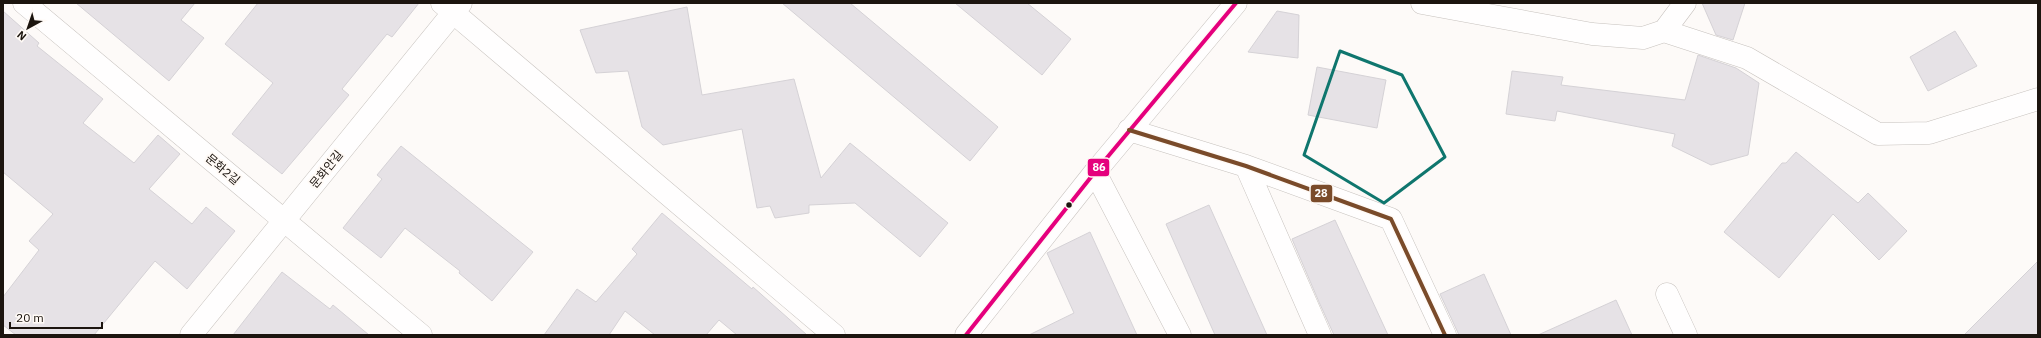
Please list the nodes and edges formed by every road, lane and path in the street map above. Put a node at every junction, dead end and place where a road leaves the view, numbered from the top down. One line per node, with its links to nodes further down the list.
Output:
1 (24, 3): 11 (street, 문화2길)
2 (1236, 3): 8 (street)
3 (1422, 3): 6 (street)
4 (1685, 3): 6 (street)
5 (453, 6): 11 (street, 문화안길); 15 (street)
6 (1664, 31): 7 (street)
7 (2038, 99)
8 (1129, 130): 9 (street); 10 (street)
9 (1246, 166): 18 (street); 19 (street)
10 (1095, 172): 16 (street); 17 (street)
11 (285, 221): 13 (street, 문화안길); 14 (street, 문화2길)
12 (1667, 294): 20 (street)
13 (191, 335)
14 (421, 335)
15 (834, 335)
16 (966, 335)
17 (1180, 335)
18 (1320, 335)
19 (1445, 335)
20 (1686, 335)

